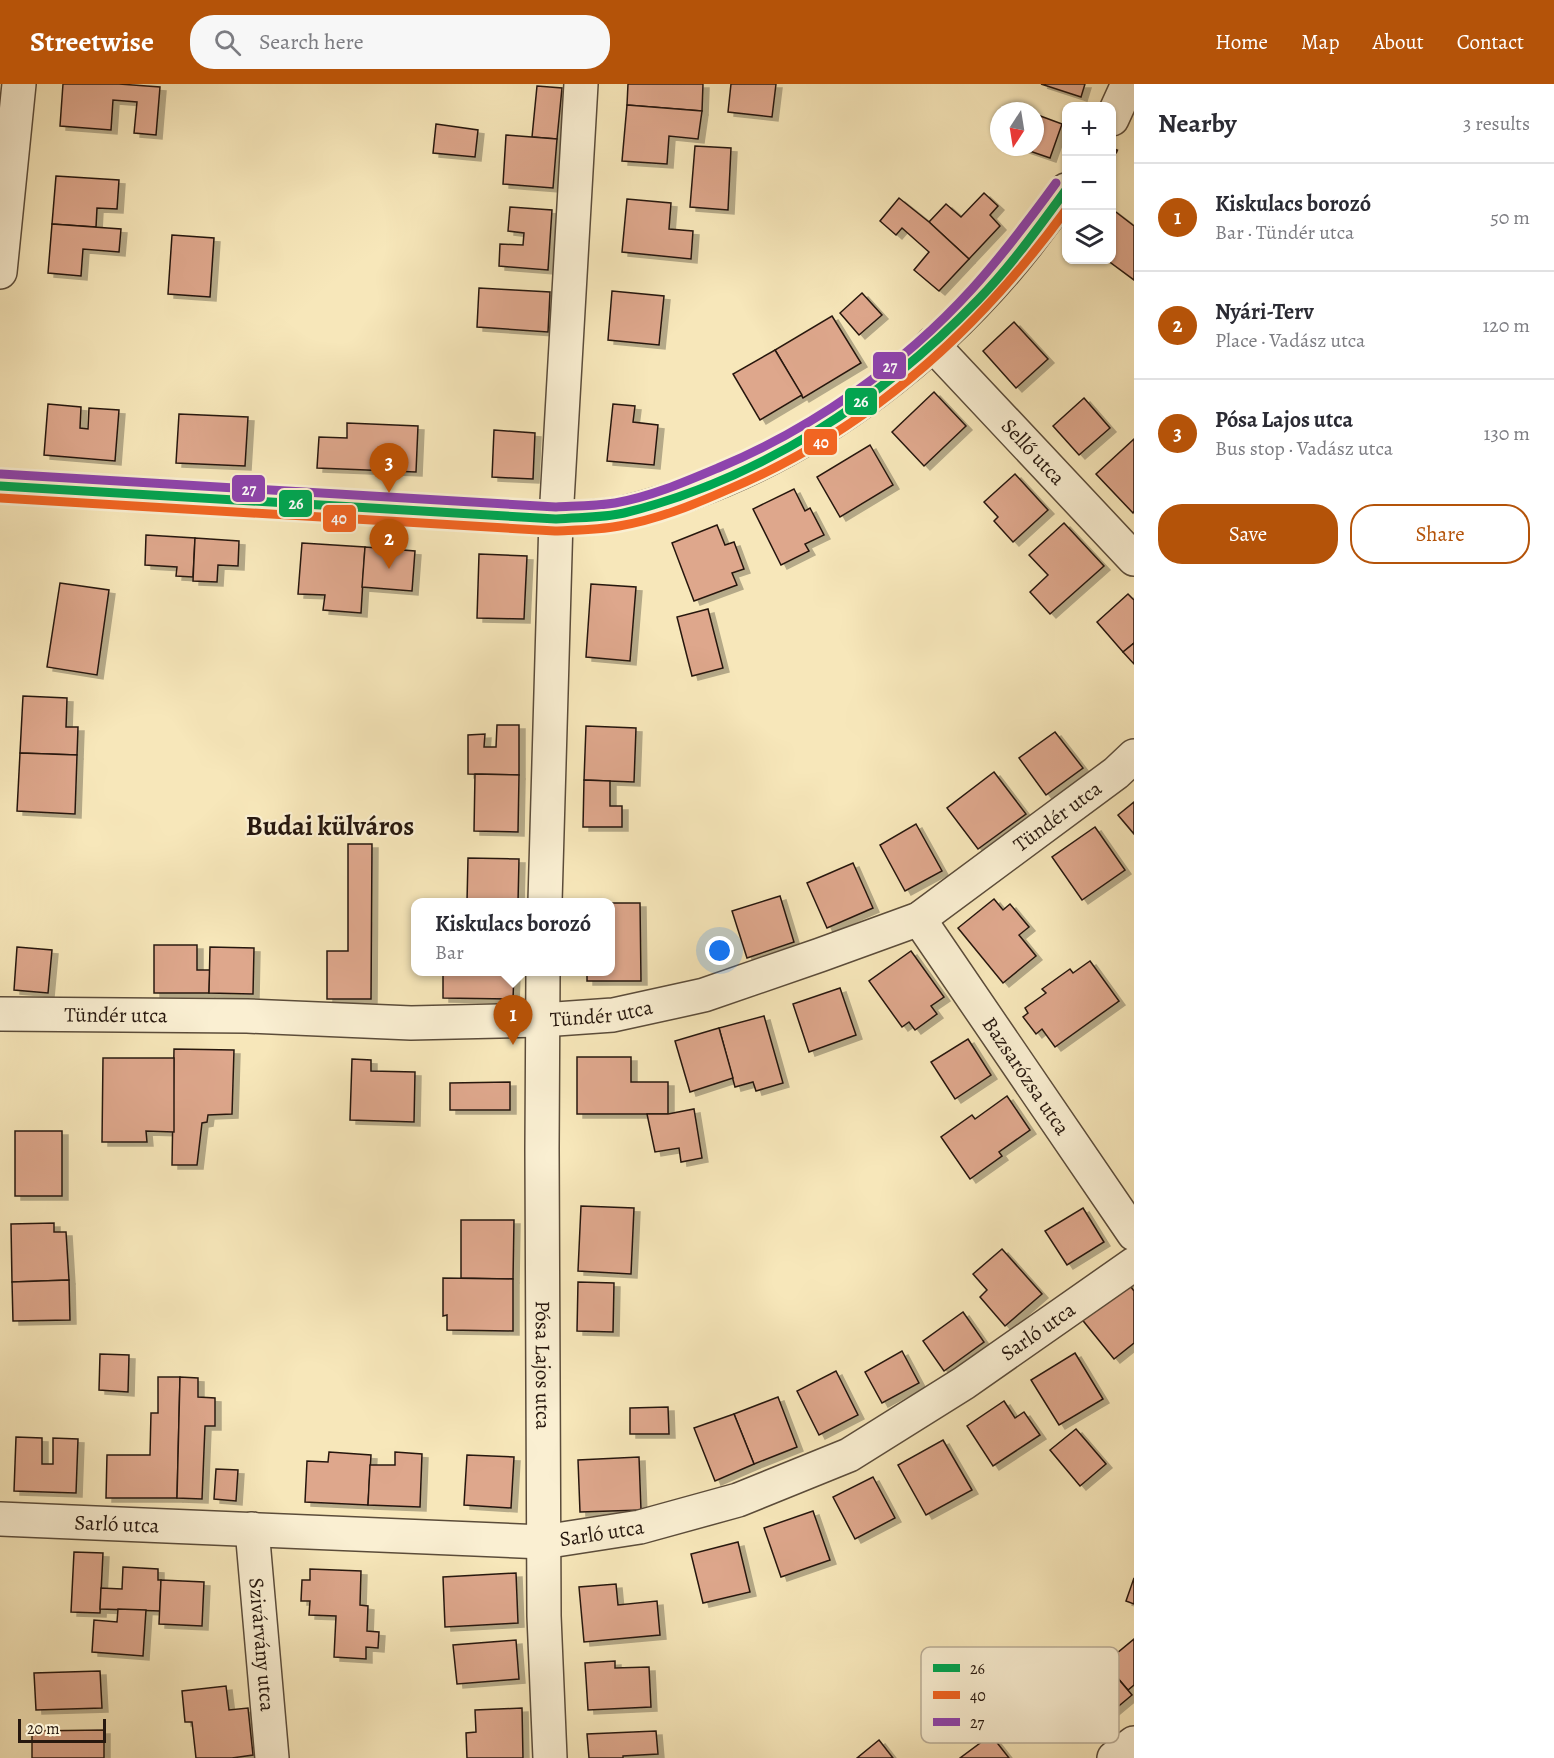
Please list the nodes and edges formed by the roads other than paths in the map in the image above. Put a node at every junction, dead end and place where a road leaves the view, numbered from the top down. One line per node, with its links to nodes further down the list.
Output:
1 (19, 84): 6 (street)
2 (581, 84): 9 (street)
3 (1128, 84): 4 (street)
4 (1116, 110)
5 (1062, 196): 7 (street)
6 (0, 272)
7 (932, 344): 9 (street); 10 (street, Sellő utca)
8 (0, 486): 9 (street)
9 (556, 519): 12 (street)
10 (1134, 559)
11 (1134, 756): 13 (street, Tündér utca)
12 (545, 898)
13 (919, 919): 16 (street, Tündér utca); 17 (street, Bazsarózsa utca)
14 (543, 976): 16 (street, Pósa Lajos utca)
15 (0, 1014): 16 (street, Tündér utca)
16 (542, 1020): 21 (street, Pósa Lajos utca)
17 (1134, 1234)
18 (1134, 1264): 21 (street, Sarló utca)
19 (0, 1519): 20 (street, Sarló utca)
20 (252, 1529): 21 (street, Sarló utca); 23 (street, Szivárvány utca)
21 (543, 1542): 24 (street, Pósa Lajos utca)
22 (1134, 1743): 25 (street)
23 (272, 1758)
24 (550, 1758)
25 (1114, 1758)

